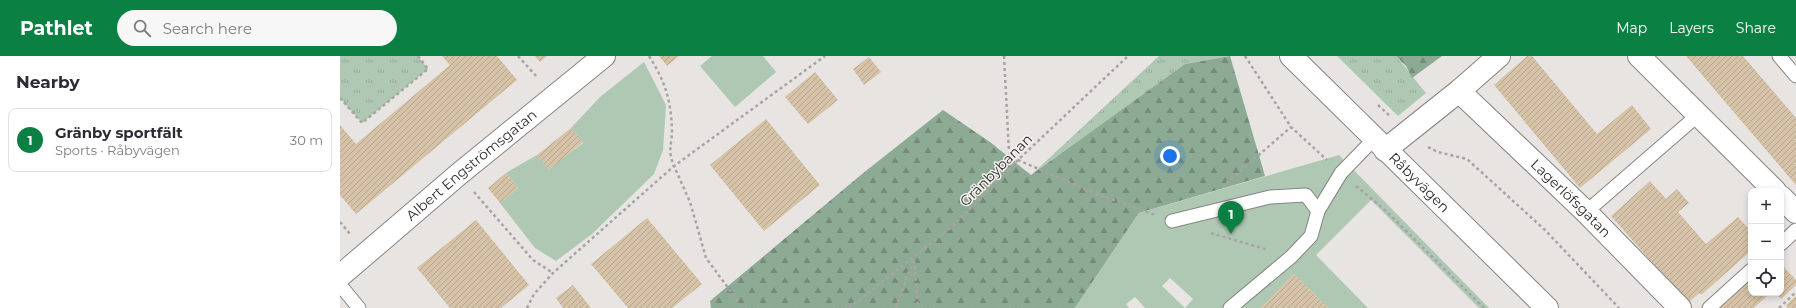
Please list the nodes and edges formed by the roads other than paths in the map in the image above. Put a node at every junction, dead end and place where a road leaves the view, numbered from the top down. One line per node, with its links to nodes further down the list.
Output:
1 (604, 56): 19 (street, Albert Engströmsgatan)
2 (1291, 56): 9 (street, Råbyvägen)
3 (1499, 56): 7 (street)
4 (1780, 56): 6 (lane)
5 (1646, 58): 8 (street)
6 (1796, 76)
7 (1459, 91): 9 (street); 13 (street, Lagerlöfsgatan)
8 (1698, 115): 10 (street); 13 (lane)
9 (1380, 144): 12 (lane); 23 (street, Råbyvägen)
10 (1772, 188)
11 (1784, 200): 14 (street)
12 (1318, 211): 15 (lane); 22 (lane)
13 (1586, 212): 24 (street, Lagerlöfsgatan)
14 (1796, 212)
15 (1172, 221)
16 (1796, 230): 17 (lane)
17 (1784, 241)
18 (1748, 273): 25 (lane)
19 (340, 276)
20 (340, 285): 21 (lane)
21 (359, 308)
22 (1230, 308)
23 (1547, 308)
24 (1680, 308)
25 (1709, 308)

